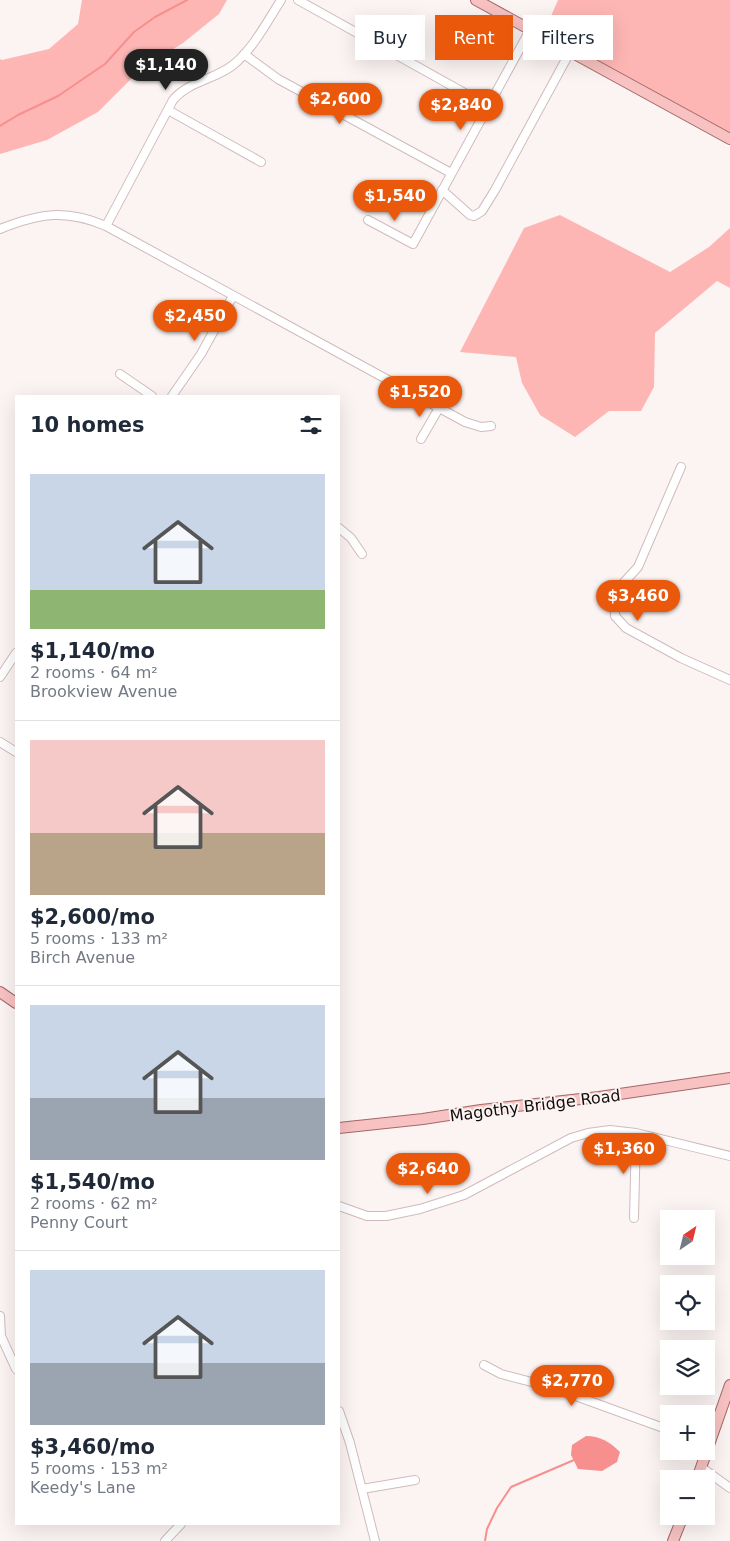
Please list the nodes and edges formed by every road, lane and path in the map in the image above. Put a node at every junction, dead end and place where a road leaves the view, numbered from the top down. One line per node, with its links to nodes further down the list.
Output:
1 (281, 0): 6 (street)
2 (298, 0): 9 (street)
3 (476, 0): 4 (main road)
4 (523, 26)
5 (523, 43): 9 (street)
6 (244, 54): 10 (street); 13 (street)
7 (566, 60): 14 (street)
8 (585, 60): 11 (main road)
9 (488, 106): 13 (street)
10 (168, 110): 12 (street); 16 (street)
11 (730, 139)
12 (261, 162)
13 (451, 173): 14 (street)
14 (442, 190): 15 (street)
15 (368, 220)
16 (106, 226): 17 (street); 18 (street)
17 (0, 228)
18 (233, 296): 21 (street); 22 (street)
19 (120, 374): 20 (street)
20 (151, 395)
21 (173, 395)
22 (439, 408): 23 (street); 24 (street)
23 (490, 426)
24 (421, 440)
25 (681, 467): 30 (street)
26 (340, 529): 27 (street)
27 (362, 554)
28 (15, 654): 29 (street)
29 (0, 677)
30 (730, 680)
31 (0, 742): 32 (street)
32 (15, 751)
33 (0, 992): 34 (main road)
34 (15, 1002)
35 (730, 1078): 36 (main road, Magothy Bridge Road)
36 (340, 1128)
37 (636, 1132): 38 (street); 39 (street); 40 (street)
38 (730, 1156)
39 (340, 1206)
40 (634, 1218)
41 (0, 1316): 43 (street)
42 (484, 1365): 47 (street)
43 (15, 1367)
44 (730, 1384): 46 (main road)
45 (340, 1414): 52 (street)
46 (715, 1423)
47 (660, 1427)
48 (703, 1460): 49 (main road)
49 (701, 1468): 51 (street)
50 (415, 1480): 52 (street)
51 (730, 1488)
52 (362, 1489): 56 (street)
53 (180, 1525): 55 (street)
54 (679, 1525): 57 (main road)
55 (165, 1541)
56 (375, 1541)
57 (673, 1541)

